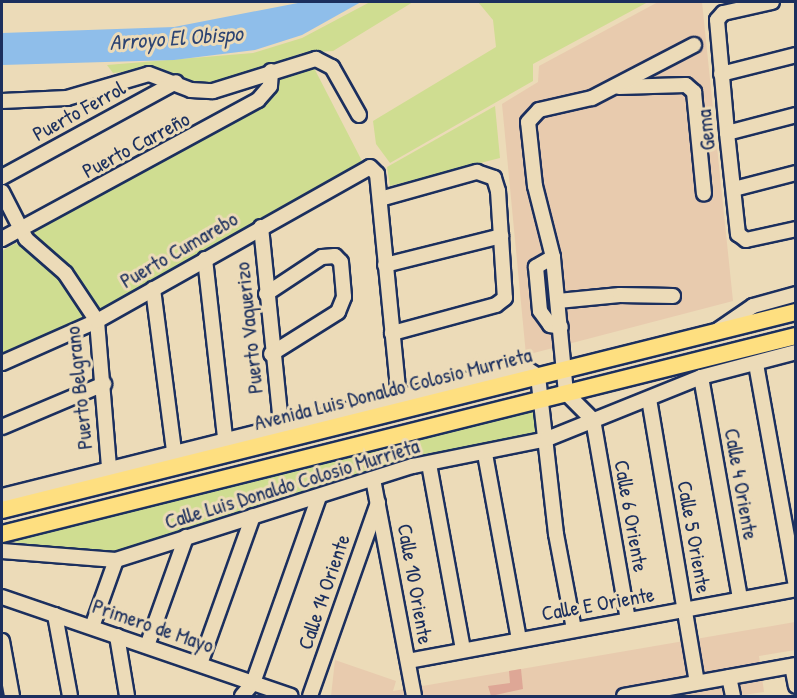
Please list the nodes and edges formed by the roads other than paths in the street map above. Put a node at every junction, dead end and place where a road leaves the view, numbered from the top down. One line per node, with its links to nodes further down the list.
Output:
1 (772, 2): 5 (street, Gema)
2 (694, 45): 7 (street)
3 (795, 55): 5 (street)
4 (270, 71): 6 (street); 9 (street); 19 (street, Puerto Carreño)
5 (721, 74): 11 (street, Gema)
6 (176, 82): 8 (street); 13 (street, Puerto Ferrol)
7 (613, 87): 16 (street); 23 (street)
8 (2, 101)
9 (359, 115)
10 (795, 115): 11 (street)
11 (727, 132): 14 (street, Gema)
12 (795, 173): 14 (street)
13 (2, 177)
14 (734, 189): 20 (street, Gema)
15 (2, 192): 19 (street, Puerto Belgrano)
16 (704, 194)
17 (380, 199): 18 (street, Puerto Cumarebo); 21 (street); 25 (street)
18 (261, 227): 24 (street, Puerto Cumarebo); 27 (street, Puerto Vaquerizo)
19 (21, 229): 22 (street, Puerto Carreño); 32 (street, Puerto Belgrano)
20 (795, 229)
21 (501, 236): 25 (street); 34 (street)
22 (2, 239)
23 (553, 258): 30 (street); 33 (street)
24 (205, 259): 26 (street, Puerto Cumarebo); 53 (street)
25 (385, 265): 34 (street)
26 (153, 289): 32 (street, Puerto Cumarebo); 55 (street)
27 (266, 294): 38 (street, Puerto Vaquerizo); 38 (street)
28 (795, 294): 35 (street)
29 (674, 296): 30 (street)
30 (558, 302): 33 (street)
31 (795, 312): 35 (main road, Avenida Luis Donaldo Colosio Murrieta)
32 (97, 321): 39 (street, Puerto Cumarebo); 44 (street, Puerto Belgrano)
33 (561, 327): 41 (street)
34 (392, 333): 46 (street)
35 (714, 333): 41 (main road, Avenida Luis Donaldo Colosio Murrieta)
36 (795, 336): 45 (main road)
37 (795, 352): 40 (street, Calle Luis Donaldo Colosio Murrieta)
38 (271, 354): 50 (street, Puerto Vaquerizo)
39 (2, 363)
40 (756, 364): 43 (street, Calle Luis Donaldo Colosio Murrieta); 70 (street)
41 (562, 370): 42 (main road, Avenida Luis Donaldo Colosio Murrieta); 45 (street)
42 (538, 376): 46 (street); 48 (street); 53 (main road, Avenida Luis Donaldo Colosio Murrieta)
43 (701, 377): 47 (street, Calle Luis Donaldo Colosio Murrieta); 72 (street, Calle 4 Oriente)
44 (104, 384): 51 (street); 57 (street, Puerto Belgrano)
45 (566, 393): 48 (main road); 49 (street)
46 (399, 397): 50 (street)
47 (649, 399): 49 (street, Calle Luis Donaldo Colosio Murrieta); 73 (street, Calle 5 Oriente)
48 (541, 400): 52 (street); 59 (main road)
49 (593, 420): 52 (street, Calle Luis Donaldo Colosio Murrieta); 75 (street, Calle 6 Oriente)
50 (281, 425): 53 (street)
51 (2, 427)
52 (547, 439): 54 (street, Calle Luis Donaldo Colosio Murrieta); 77 (street)
53 (224, 446): 55 (main road, Avenida Luis Donaldo Colosio Murrieta); 59 (main road)
54 (485, 454): 56 (street, Calle Luis Donaldo Colosio Murrieta); 79 (street)
55 (181, 463): 57 (street); 59 (main road); 60 (main road); 64 (main road, Avenida Luis Donaldo Colosio Murrieta)
56 (429, 464): 58 (street, Calle Luis Donaldo Colosio Murrieta); 82 (street)
57 (109, 467): 61 (street)
58 (373, 479): 62 (street, Calle Luis Donaldo Colosio Murrieta); 63 (street, Calle 10 Oriente)
59 (223, 480): 60 (main road)
60 (184, 489): 66 (main road)
61 (2, 496)
62 (319, 497): 65 (street, Calle Luis Donaldo Colosio Murrieta); 88 (street)
63 (378, 501): 83 (street, Calle 10 Oriente); 96 (street, Calle 14 Oriente)
64 (2, 510)
65 (253, 516): 67 (street, Calle Luis Donaldo Colosio Murrieta); 84 (street)
66 (2, 534)
67 (186, 537): 69 (street, Calle Luis Donaldo Colosio Murrieta); 81 (street)
68 (2, 551): 69 (street, Calle Luis Donaldo Colosio Murrieta)
69 (116, 561): 76 (street)
70 (795, 588): 72 (street, Calle E Oriente)
71 (2, 597): 74 (street, Primero de Mayo)
72 (740, 599): 73 (street, Calle E Oriente)
73 (686, 610): 75 (street, Calle E Oriente); 87 (street, Calle 5 Oriente)
74 (55, 615): 76 (street, Primero de Mayo); 92 (street)
75 (628, 620): 77 (street, Calle E Oriente)
76 (92, 627): 78 (street, Primero de Mayo)
77 (574, 629): 79 (street, Calle E Oriente)
78 (117, 636): 81 (street, Primero de Mayo); 93 (street)
79 (519, 639): 82 (street, Calle E Oriente)
80 (2, 641): 91 (street)
81 (147, 646): 84 (street, Primero de Mayo)
82 (463, 650): 83 (street, Calle E Oriente)
83 (408, 661): 97 (street, Calle 10 Oriente)
84 (200, 664): 88 (street, Primero de Mayo)
85 (794, 665): 86 (street); 89 (street)
86 (729, 677): 87 (street); 99 (street)
87 (697, 682): 90 (street)
88 (253, 683): 94 (street); 95 (street, Primero de Mayo)
89 (795, 686)
90 (668, 693): 98 (street)
91 (12, 696)
92 (70, 696)
93 (127, 696)
94 (242, 696)
95 (291, 696)
96 (309, 696)
97 (414, 696)
98 (624, 696)
99 (733, 696)

